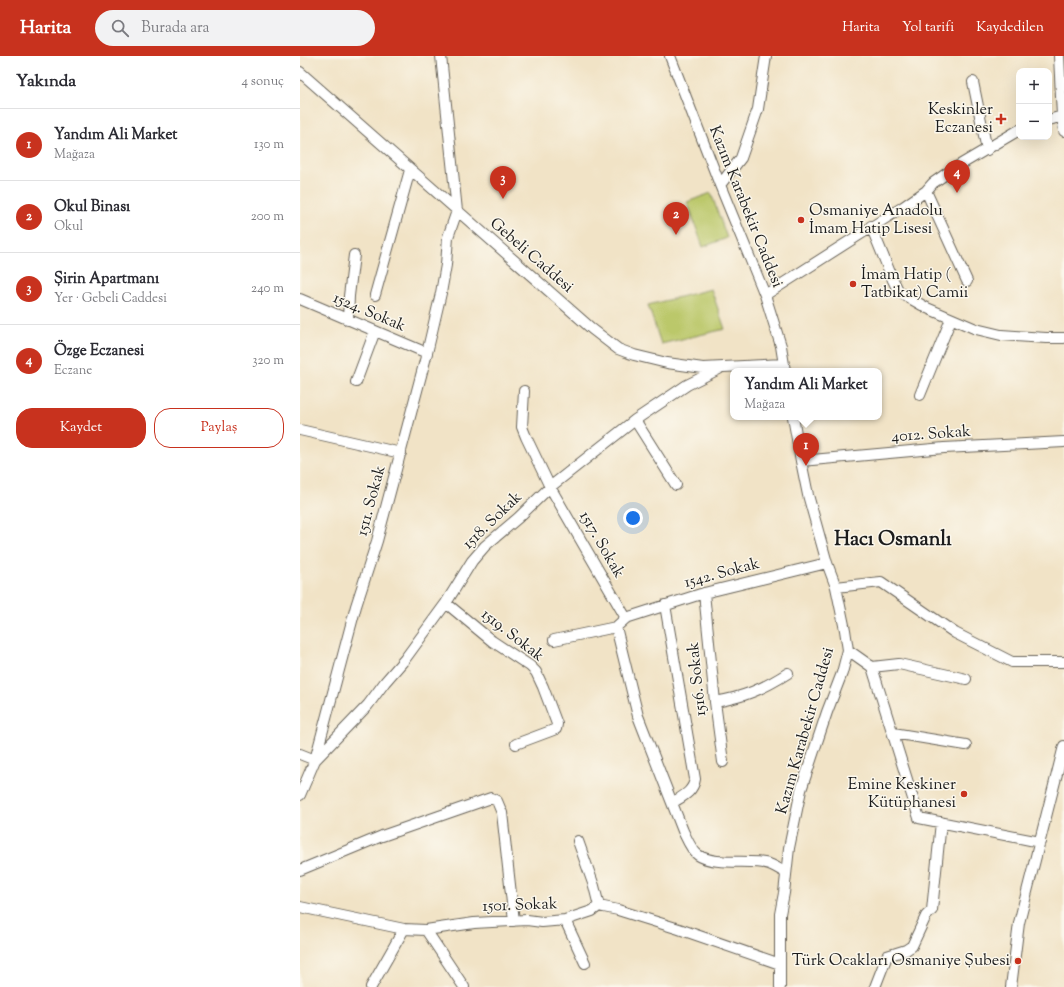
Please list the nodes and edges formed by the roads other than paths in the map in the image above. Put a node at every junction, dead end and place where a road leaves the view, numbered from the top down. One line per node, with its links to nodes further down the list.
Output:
1 (441, 56): 15 (street)
2 (670, 56): 13 (street, Kazım Karabekir Caddesi)
3 (766, 56): 13 (street)
4 (1059, 56): 7 (street)
5 (300, 72): 12 (street, Gebeli Caddesi)
6 (973, 82): 11 (street)
7 (1062, 116): 8 (street); 9 (street)
8 (1052, 119)
9 (1064, 131)
10 (1016, 132): 11 (street)
11 (987, 150): 14 (street)
12 (410, 170): 15 (street, Gebeli Caddesi); 19 (street)
13 (720, 185): 20 (street, Kazım Karabekir Caddesi)
14 (926, 191): 16 (street); 18 (street)
15 (457, 211): 26 (street, 1511. Sokak); 28 (street, Gebeli Caddesi)
16 (871, 226): 20 (street); 22 (street)
17 (354, 255): 23 (street)
18 (967, 281)
19 (375, 295)
20 (765, 295): 27 (street, Kazım Karabekir Caddesi)
21 (300, 299): 23 (street, 1524. Sokak)
22 (951, 319): 25 (street); 31 (street)
23 (348, 320): 24 (street, 1524. Sokak)
24 (375, 332): 26 (street, 1524. Sokak); 29 (street)
25 (1064, 338)
26 (427, 353): 36 (street, 1511. Sokak)
27 (785, 367): 28 (street, Gebeli Caddesi)
28 (721, 368): 32 (street, 1518. Sokak)
29 (356, 382)
30 (524, 391): 39 (street)
31 (920, 395)
32 (635, 420): 38 (street); 39 (street, 1518. Sokak)
33 (794, 420): 37 (street, Kazım Karabekir Caddesi)
34 (300, 431): 36 (street)
35 (1064, 442): 37 (street, 4012. Sokak)
36 (401, 453): 59 (street, 1511. Sokak)
37 (801, 461): 40 (street, Kazım Karabekir Caddesi)
38 (676, 485)
39 (550, 487): 43 (street, 1518. Sokak); 45 (street, 1517. Sokak)
40 (827, 563): 41 (street, Kazım Karabekir Caddesi); 42 (street, 1542. Sokak)
41 (836, 587): 48 (street, Kazım Karabekir Caddesi); 49 (street)
42 (704, 593): 44 (street, 1542. Sokak); 53 (street, 1516. Sokak)
43 (446, 603): 55 (street, 1519. Sokak); 59 (street, 1518. Sokak)
44 (665, 605): 45 (street, 1542. Sokak); 62 (street)
45 (626, 618): 46 (street)
46 (616, 627): 47 (street); 62 (street)
47 (554, 640)
48 (848, 650): 50 (street); 67 (street, Kazım Karabekir Caddesi)
49 (1064, 662)
50 (872, 667): 52 (street); 54 (street)
51 (788, 672): 53 (street)
52 (966, 679)
53 (715, 702): 60 (street, 1516. Sokak)
54 (893, 733): 56 (street); 63 (street)
55 (516, 744)
56 (966, 745)
57 (1064, 746): 65 (street)
58 (300, 754): 59 (street)
59 (315, 760): 61 (street, 1511. Sokak)
60 (723, 762)
61 (300, 795)
62 (672, 803): 67 (street)
63 (941, 822): 65 (street); 79 (street)
64 (578, 841): 68 (street)
65 (1040, 842): 80 (street)
66 (300, 870): 71 (street)
67 (786, 873): 75 (street, Kazım Karabekir Caddesi)
68 (599, 906): 70 (street, 1501. Sokak); 75 (street)
69 (300, 907): 72 (street, 1501. Sokak)
70 (565, 920): 71 (street, 1501. Sokak); 74 (street)
71 (514, 921): 73 (street, 1501. Sokak)
72 (404, 929): 73 (street, 1501. Sokak); 76 (street)
73 (426, 930): 77 (street)
74 (586, 963)
75 (780, 964): 78 (street, Kazım Karabekir Caddesi)
76 (371, 987)
77 (464, 987)
78 (780, 987)
79 (875, 987)
80 (1011, 987)

